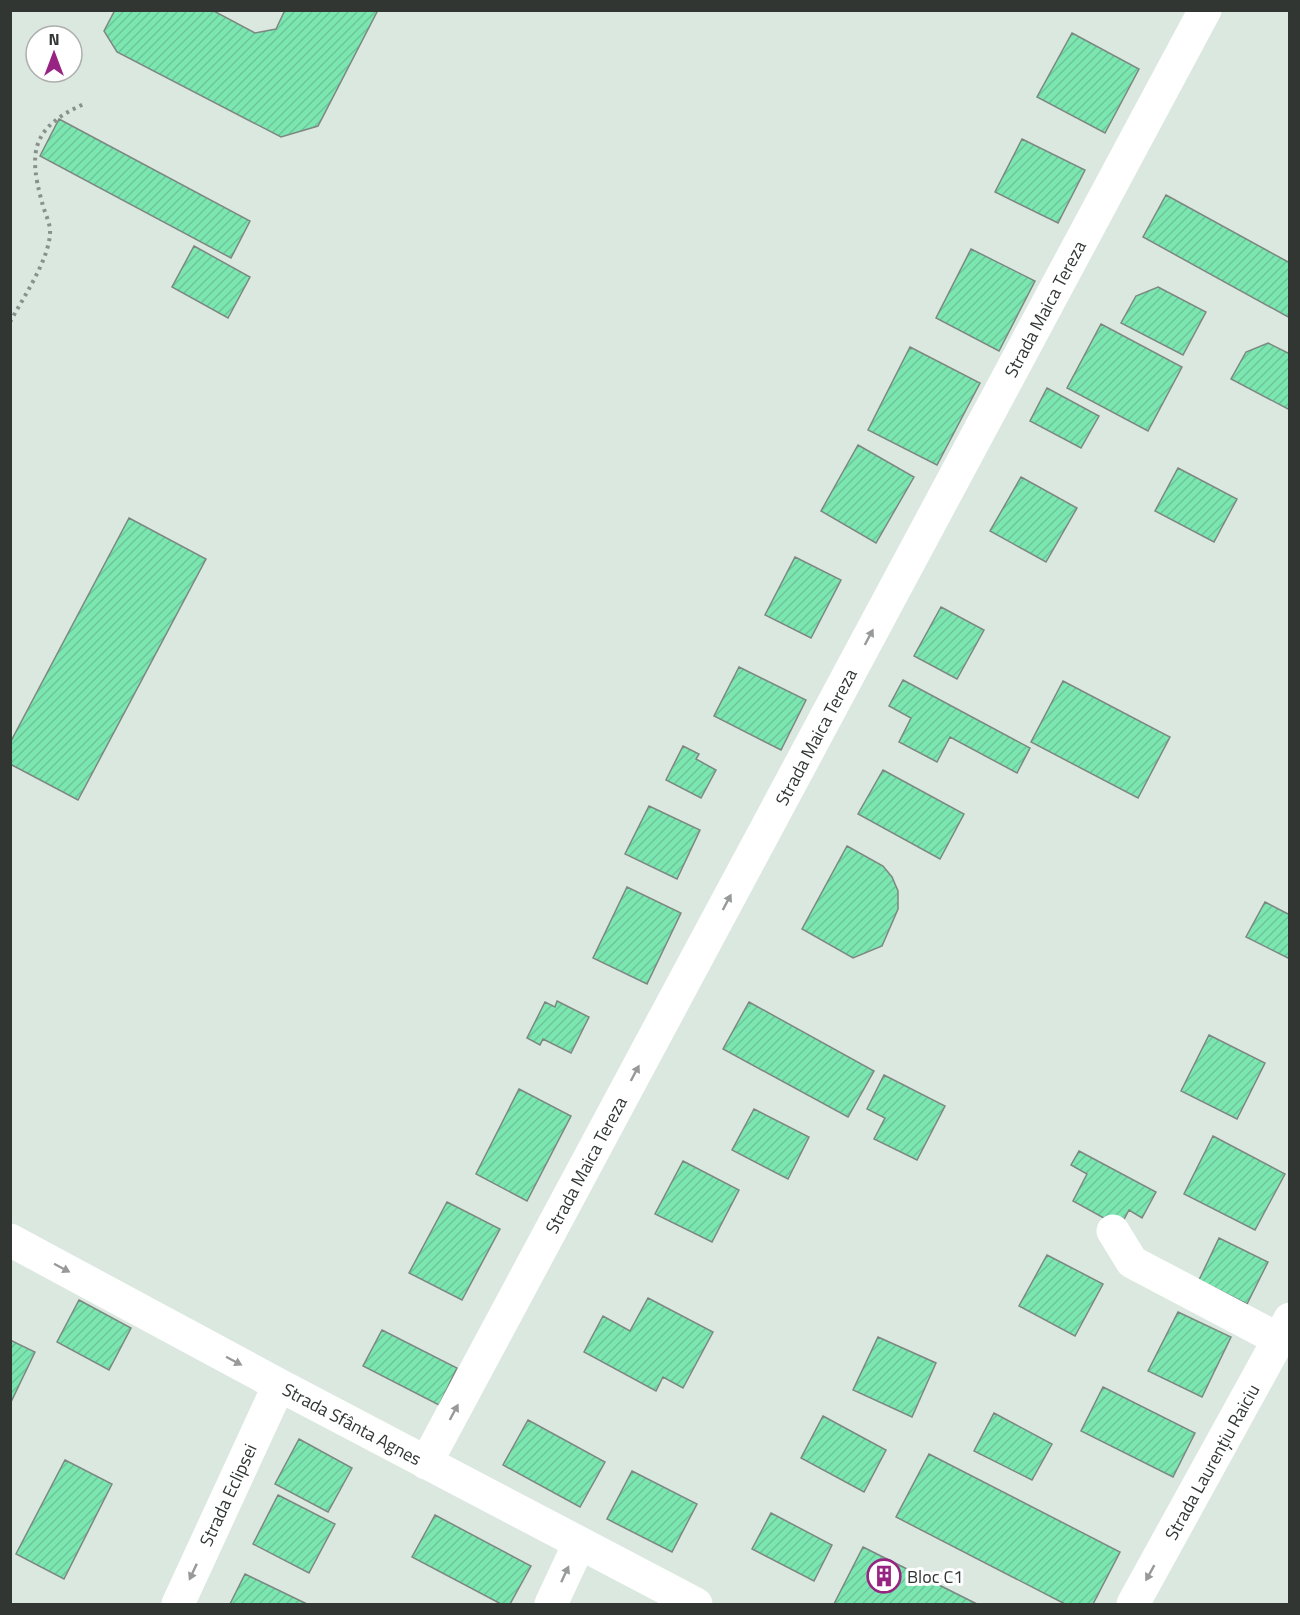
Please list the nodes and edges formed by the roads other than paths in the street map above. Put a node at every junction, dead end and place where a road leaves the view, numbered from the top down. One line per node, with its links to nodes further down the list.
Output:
1 (1205, 10): 6 (street, Strada Maica Tereza, one-way to 1)
2 (1113, 1232): 4 (street)
3 (10, 1240): 5 (street, Strada Sfânta Agnes, one-way to 5)
4 (1284, 1329): 11 (street, Strada Laurențiu Raiciu, one-way to 11)
5 (279, 1385): 6 (street, Strada Sfânta Agnes); 8 (street, Strada Eclipsei, one-way to 8)
6 (426, 1463): 7 (street, Strada Sfânta Agnes)
7 (579, 1544): 9 (street, one-way to 7); 10 (street, Strada Sfânta Agnes)
8 (178, 1605)
9 (551, 1605)
10 (696, 1605)
11 (1133, 1605)

